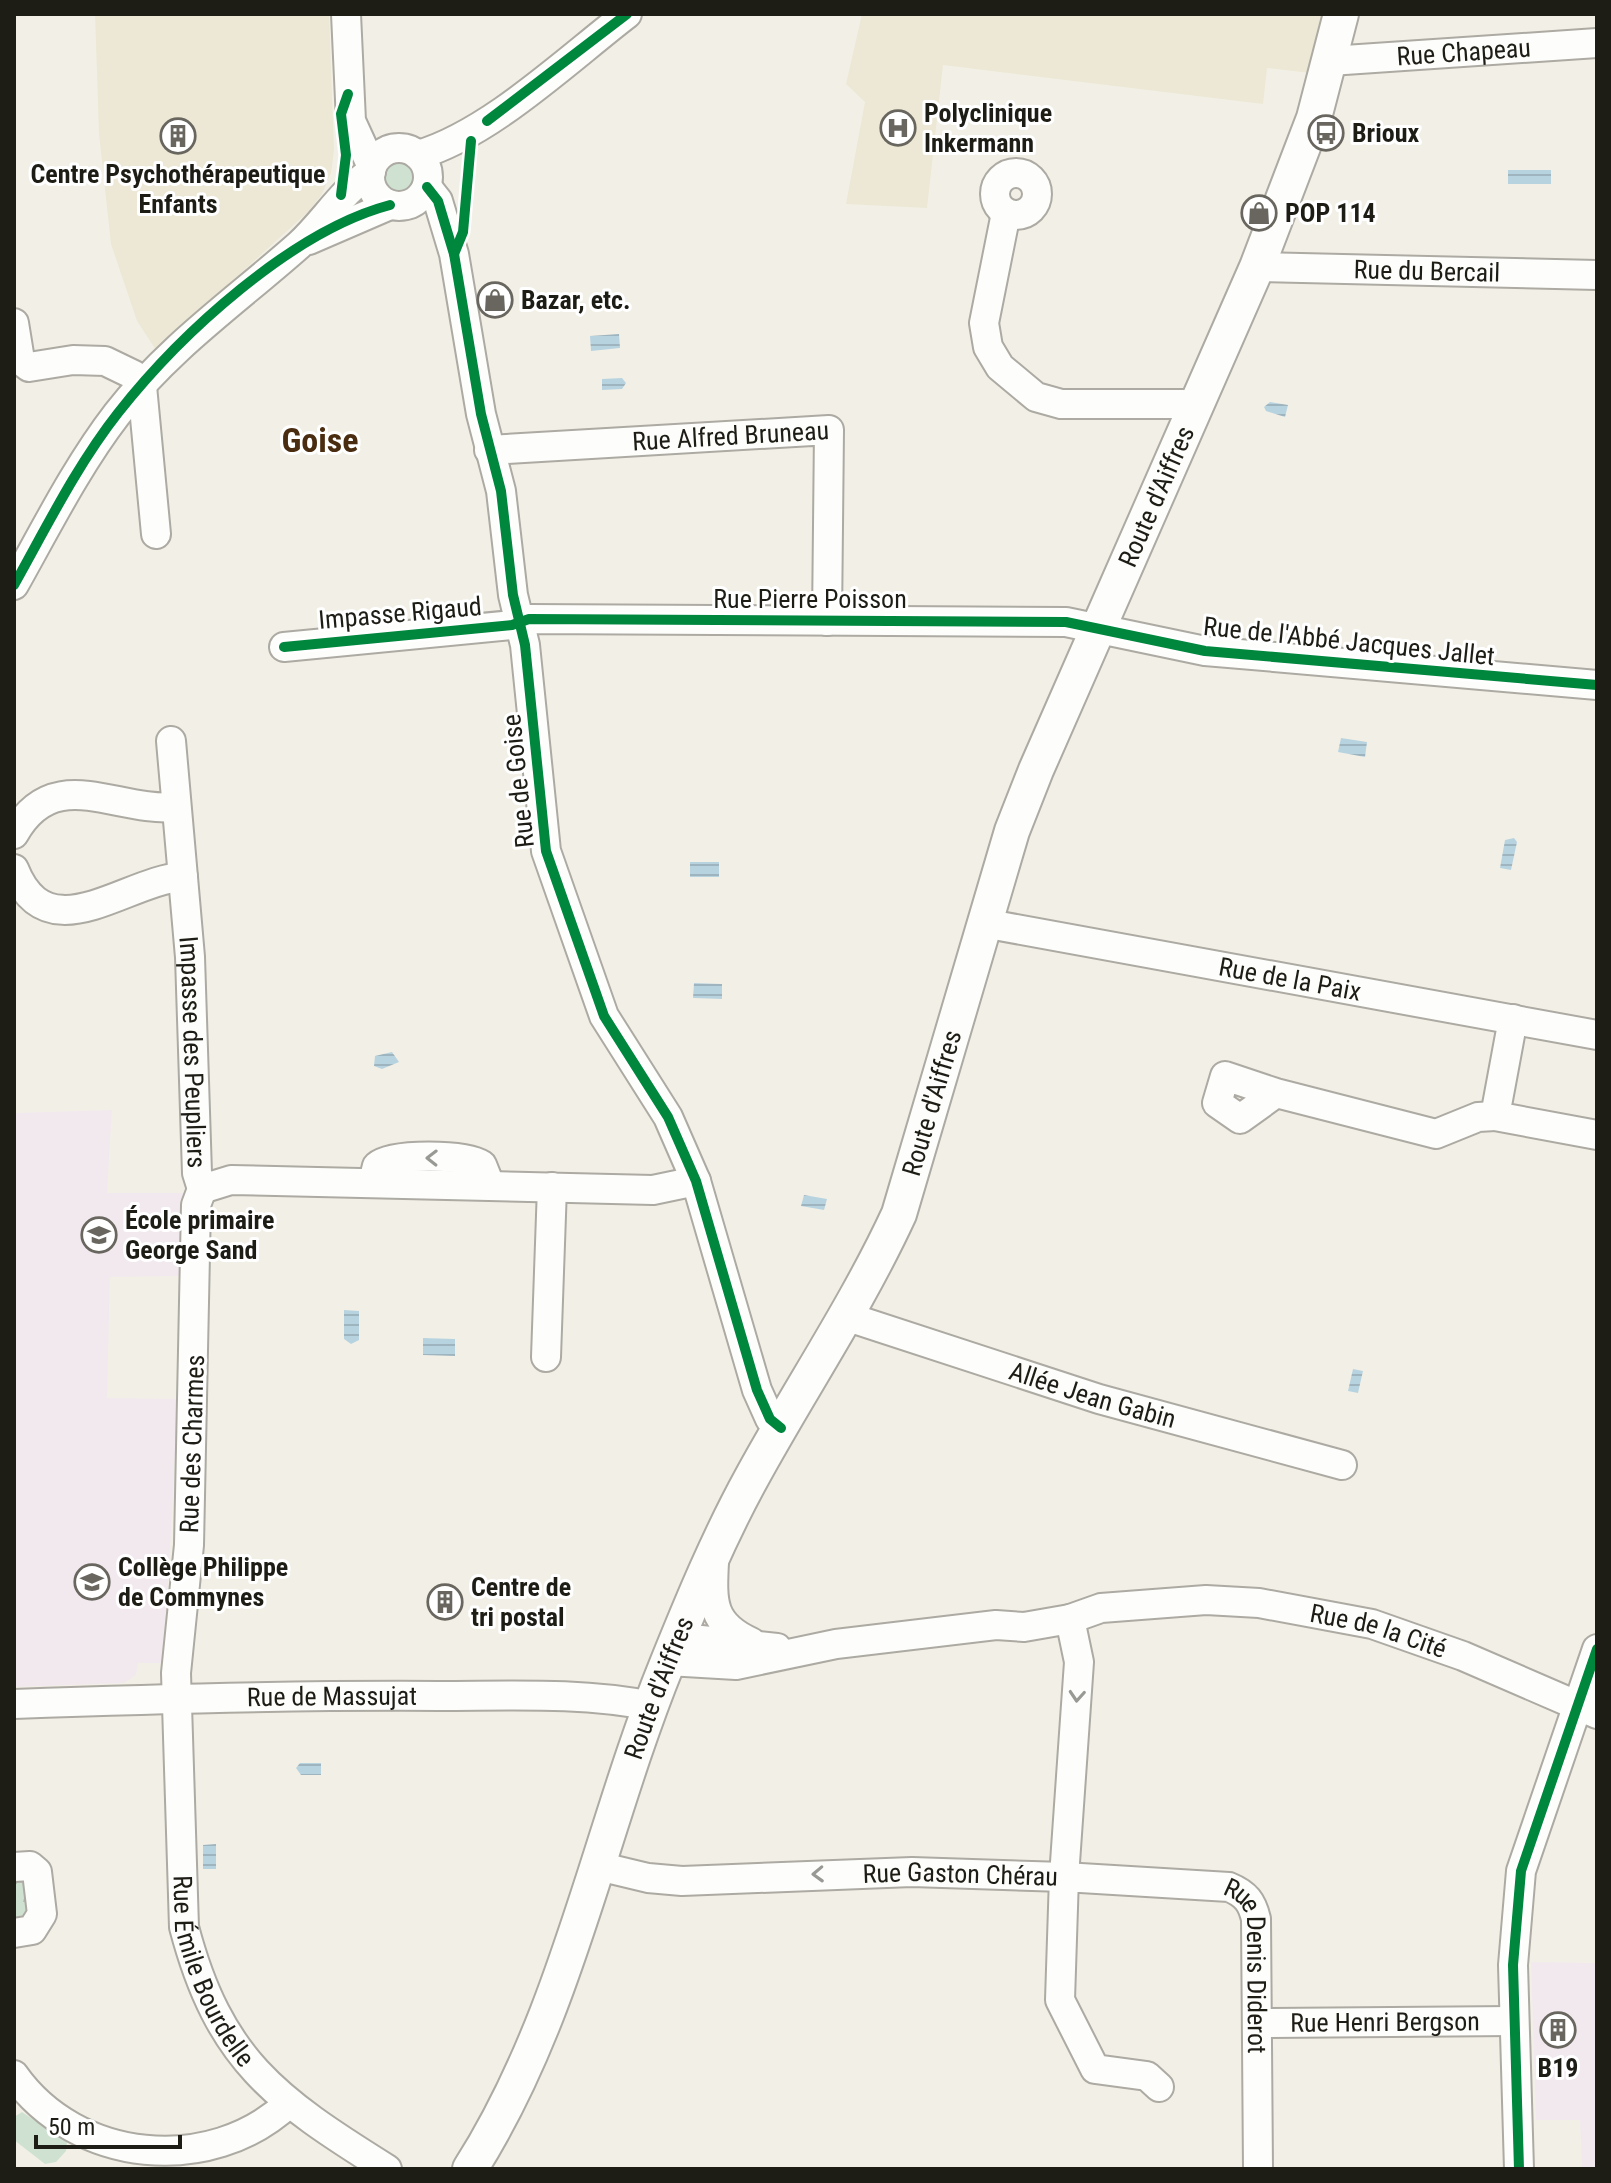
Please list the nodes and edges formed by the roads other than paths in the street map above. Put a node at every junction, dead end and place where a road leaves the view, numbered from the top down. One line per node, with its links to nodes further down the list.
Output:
1 (346, 14): 6 (street)
2 (627, 14): 7 (street)
3 (1341, 14): 5 (main road, Route d'Aiffres)
4 (1597, 43): 5 (street, Rue Chapeau)
5 (1330, 61): 13 (main road, Route d'Aiffres)
6 (348, 94): 8 (street); 9 (street)
7 (487, 121): 8 (street); 10 (street)
8 (409, 151): 9 (street); 10 (street)
9 (372, 169): 10 (street); 12 (street)
10 (414, 195): 12 (street); 18 (street, Rue de Goise)
11 (1006, 213): 17 (street)
12 (301, 243): 16 (street)
13 (1257, 267): 14 (street, Rue du Bercail); 17 (main road, Route d'Aiffres)
14 (1597, 275)
15 (14, 323): 16 (street)
16 (142, 386): 19 (street); 20 (street)
17 (1195, 408): 23 (main road, Route d'Aiffres)
18 (489, 450): 21 (street, Rue Alfred Bruneau); 22 (street, Rue de Goise)
19 (156, 534)
20 (14, 585)
21 (827, 621): 22 (street, Rue Pierre Poisson); 23 (street, Rue Pierre Poisson)
22 (521, 622): 24 (street, Impasse Rigaud); 37 (street, Rue de Goise)
23 (1098, 629): 25 (street, Rue de l'Abbé Jacques Jallet); 31 (main road, Route d'Aiffres)
24 (284, 647)
25 (1597, 685)
26 (171, 741): 27 (street, Impasse des Peupliers)
27 (176, 807): 28 (street); 30 (street, Impasse des Peupliers)
28 (14, 834)
29 (14, 869): 30 (street)
30 (183, 877): 39 (street, Impasse des Peupliers)
31 (983, 923): 32 (street, Rue de la Paix); 40 (main road, Route d'Aiffres)
32 (1513, 1019): 33 (street, Rue de la Paix); 35 (street)
33 (1597, 1035)
34 (1276, 1093): 35 (street)
35 (1495, 1116): 36 (street)
36 (1597, 1135)
37 (696, 1181): 38 (street, Impasse des Peupliers); 42 (street, Rue de Goise)
38 (552, 1187): 39 (street, Impasse des Peupliers); 41 (street)
39 (202, 1189): 50 (street, Rue des Charmes)
40 (845, 1316): 42 (main road, Route d'Aiffres); 43 (street, Allée Jean Gabin)
41 (546, 1357)
42 (781, 1428): 44 (main road, Route d'Aiffres)
43 (1342, 1465)
44 (714, 1558): 46 (street, Rue de la Cité); 49 (main road, Route d'Aiffres)
45 (1070, 1619): 48 (street, Rue de la Cité); 53 (street, Rue de la Cité); 56 (street, Rue Gaston Chérau, one-way to 56)
46 (763, 1647): 48 (street, Rue de la Cité); 49 (street, Rue de la Cité)
47 (1597, 1649): 53 (street)
48 (798, 1651): 49 (street, Rue de la Cité)
49 (671, 1655): 52 (main road, Route d'Aiffres)
50 (176, 1700): 51 (street, Rue de Massujat); 52 (street, Rue de Massujat); 62 (street, Rue Émile Bourdelle)
51 (14, 1704)
52 (651, 1706): 54 (main road, Route d'Aiffres)
53 (1588, 1711): 58 (street)
54 (598, 1866): 56 (street, Rue Gaston Chérau, one-way to 54); 64 (main road, Route d'Aiffres)
55 (14, 1867): 57 (street)
56 (1064, 1877): 59 (street, Rue Denis Diderot); 61 (street)
57 (14, 1933)
58 (1513, 2021): 59 (street, Rue Henri Bergson); 66 (street)
59 (1257, 2023): 65 (street, Rue Denis Diderot)
60 (14, 2075): 62 (street)
61 (1159, 2087)
62 (289, 2103): 63 (street, Rue Émile Bourdelle)
63 (387, 2169)
64 (470, 2169)
65 (1258, 2169)
66 (1519, 2169)

